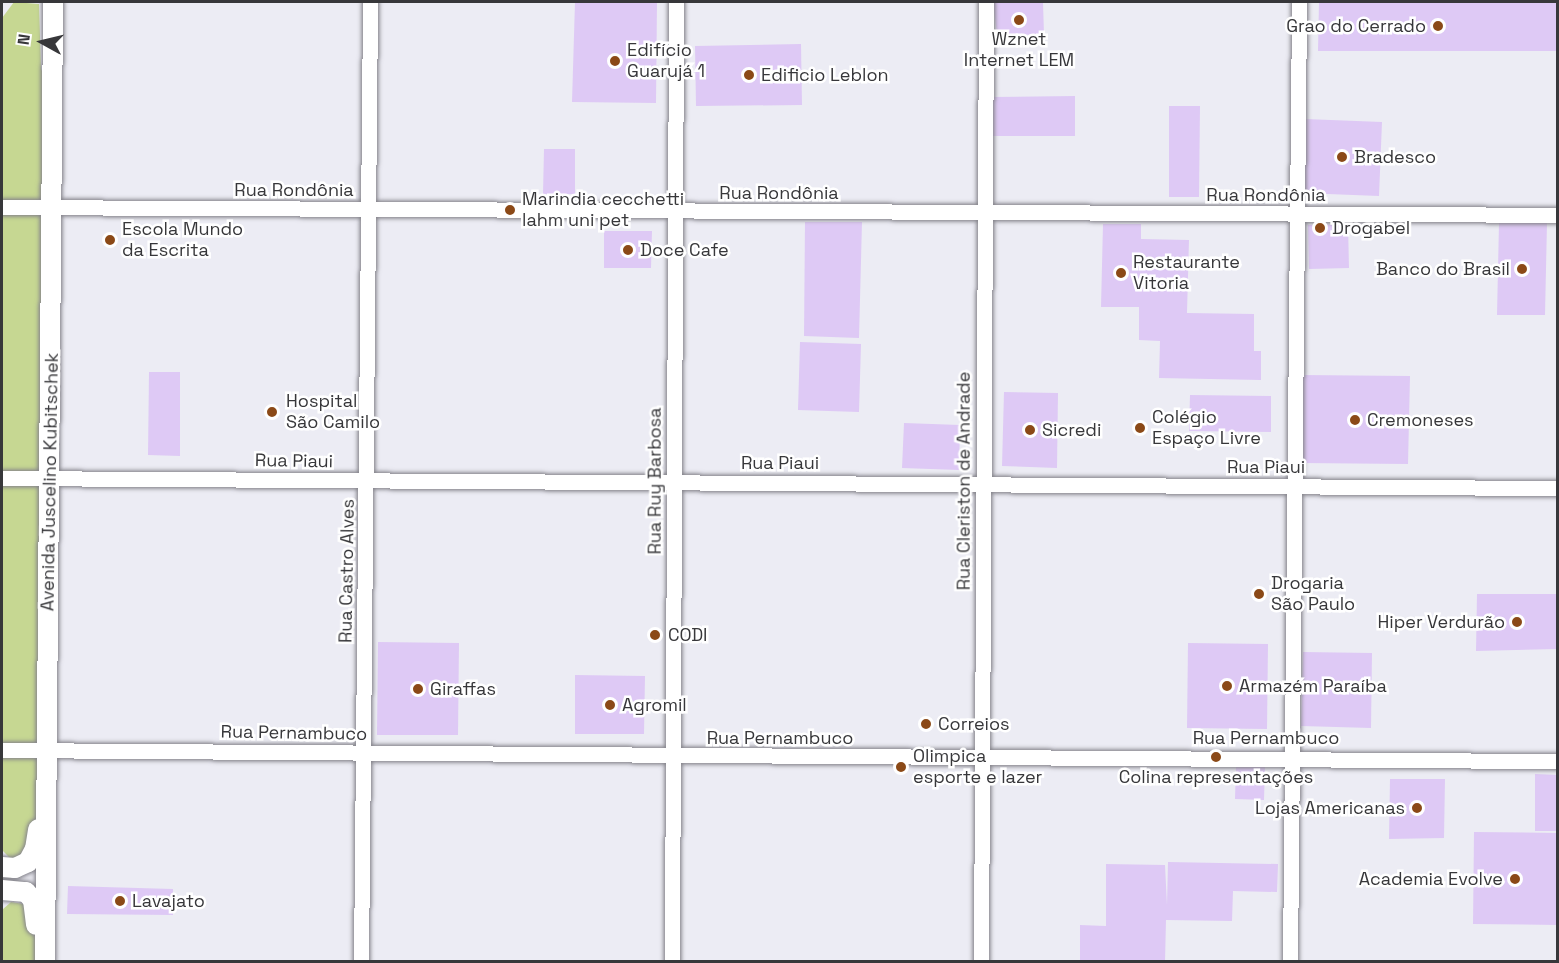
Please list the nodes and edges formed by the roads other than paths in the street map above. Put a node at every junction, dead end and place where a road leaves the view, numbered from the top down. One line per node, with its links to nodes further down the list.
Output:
1 (43, 2): 7 (main road)
2 (53, 2): 7 (main road, Avenida Juscelino Kubitschek)
3 (370, 2): 10 (street, Rua Castro Alves)
4 (676, 2): 11 (street, Rua Ruy Barbosa)
5 (986, 2): 12 (street, Rua Cleriston de Andrade)
6 (1299, 2): 14 (street)
7 (53, 78): 9 (main road, Avenida Juscelino Kubitschek)
8 (2, 207): 9 (street, Rua Rondônia)
9 (53, 208): 10 (street, Rua Rondônia); 15 (main road, Avenida Juscelino Kubitschek)
10 (370, 210): 11 (street, Rua Rondônia); 17 (street, Rua Castro Alves)
11 (675, 212): 12 (street, Rua Rondônia); 18 (street, Rua Ruy Barbosa)
12 (984, 212): 14 (street, Rua Rondônia); 19 (street, Rua Cleriston de Andrade)
13 (1557, 214): 14 (street, Rua Rondônia)
14 (1296, 216): 20 (street)
15 (50, 477): 16 (street, Rua Piaui); 17 (street, Rua Piaui); 23 (main road, Avenida Juscelino Kubitschek)
16 (2, 478)
17 (367, 481): 18 (street, Rua Piaui); 24 (street, Rua Castro Alves)
18 (674, 482): 19 (street, Rua Piaui); 25 (street, Rua Ruy Barbosa)
19 (985, 485): 20 (street, Rua Piaui); 27 (street, Rua Cleriston de Andrade)
20 (1295, 486): 21 (street, Rua Piaui); 26 (street)
21 (1557, 488)
22 (2, 750): 23 (street, Rua Pernambuco)
23 (47, 750): 24 (street, Rua Pernambuco); 29 (main road, Avenida Juscelino Kubitschek)
24 (365, 753): 25 (street, Rua Pernambuco); 33 (street, Rua Castro Alves)
25 (672, 757): 27 (street, Rua Pernambuco); 34 (street, Rua Ruy Barbosa)
26 (1292, 757): 27 (street, Rua Pernambuco); 28 (street, Rua Pernambuco); 36 (street)
27 (981, 758): 35 (street, Rua Cleriston de Andrade)
28 (1557, 761)
29 (47, 808): 30 (main road); 32 (main road, Avenida Juscelino Kubitschek)
30 (2, 867)
31 (2, 890): 32 (main road)
32 (45, 958)
33 (361, 962)
34 (672, 962)
35 (981, 962)
36 (1290, 962)

